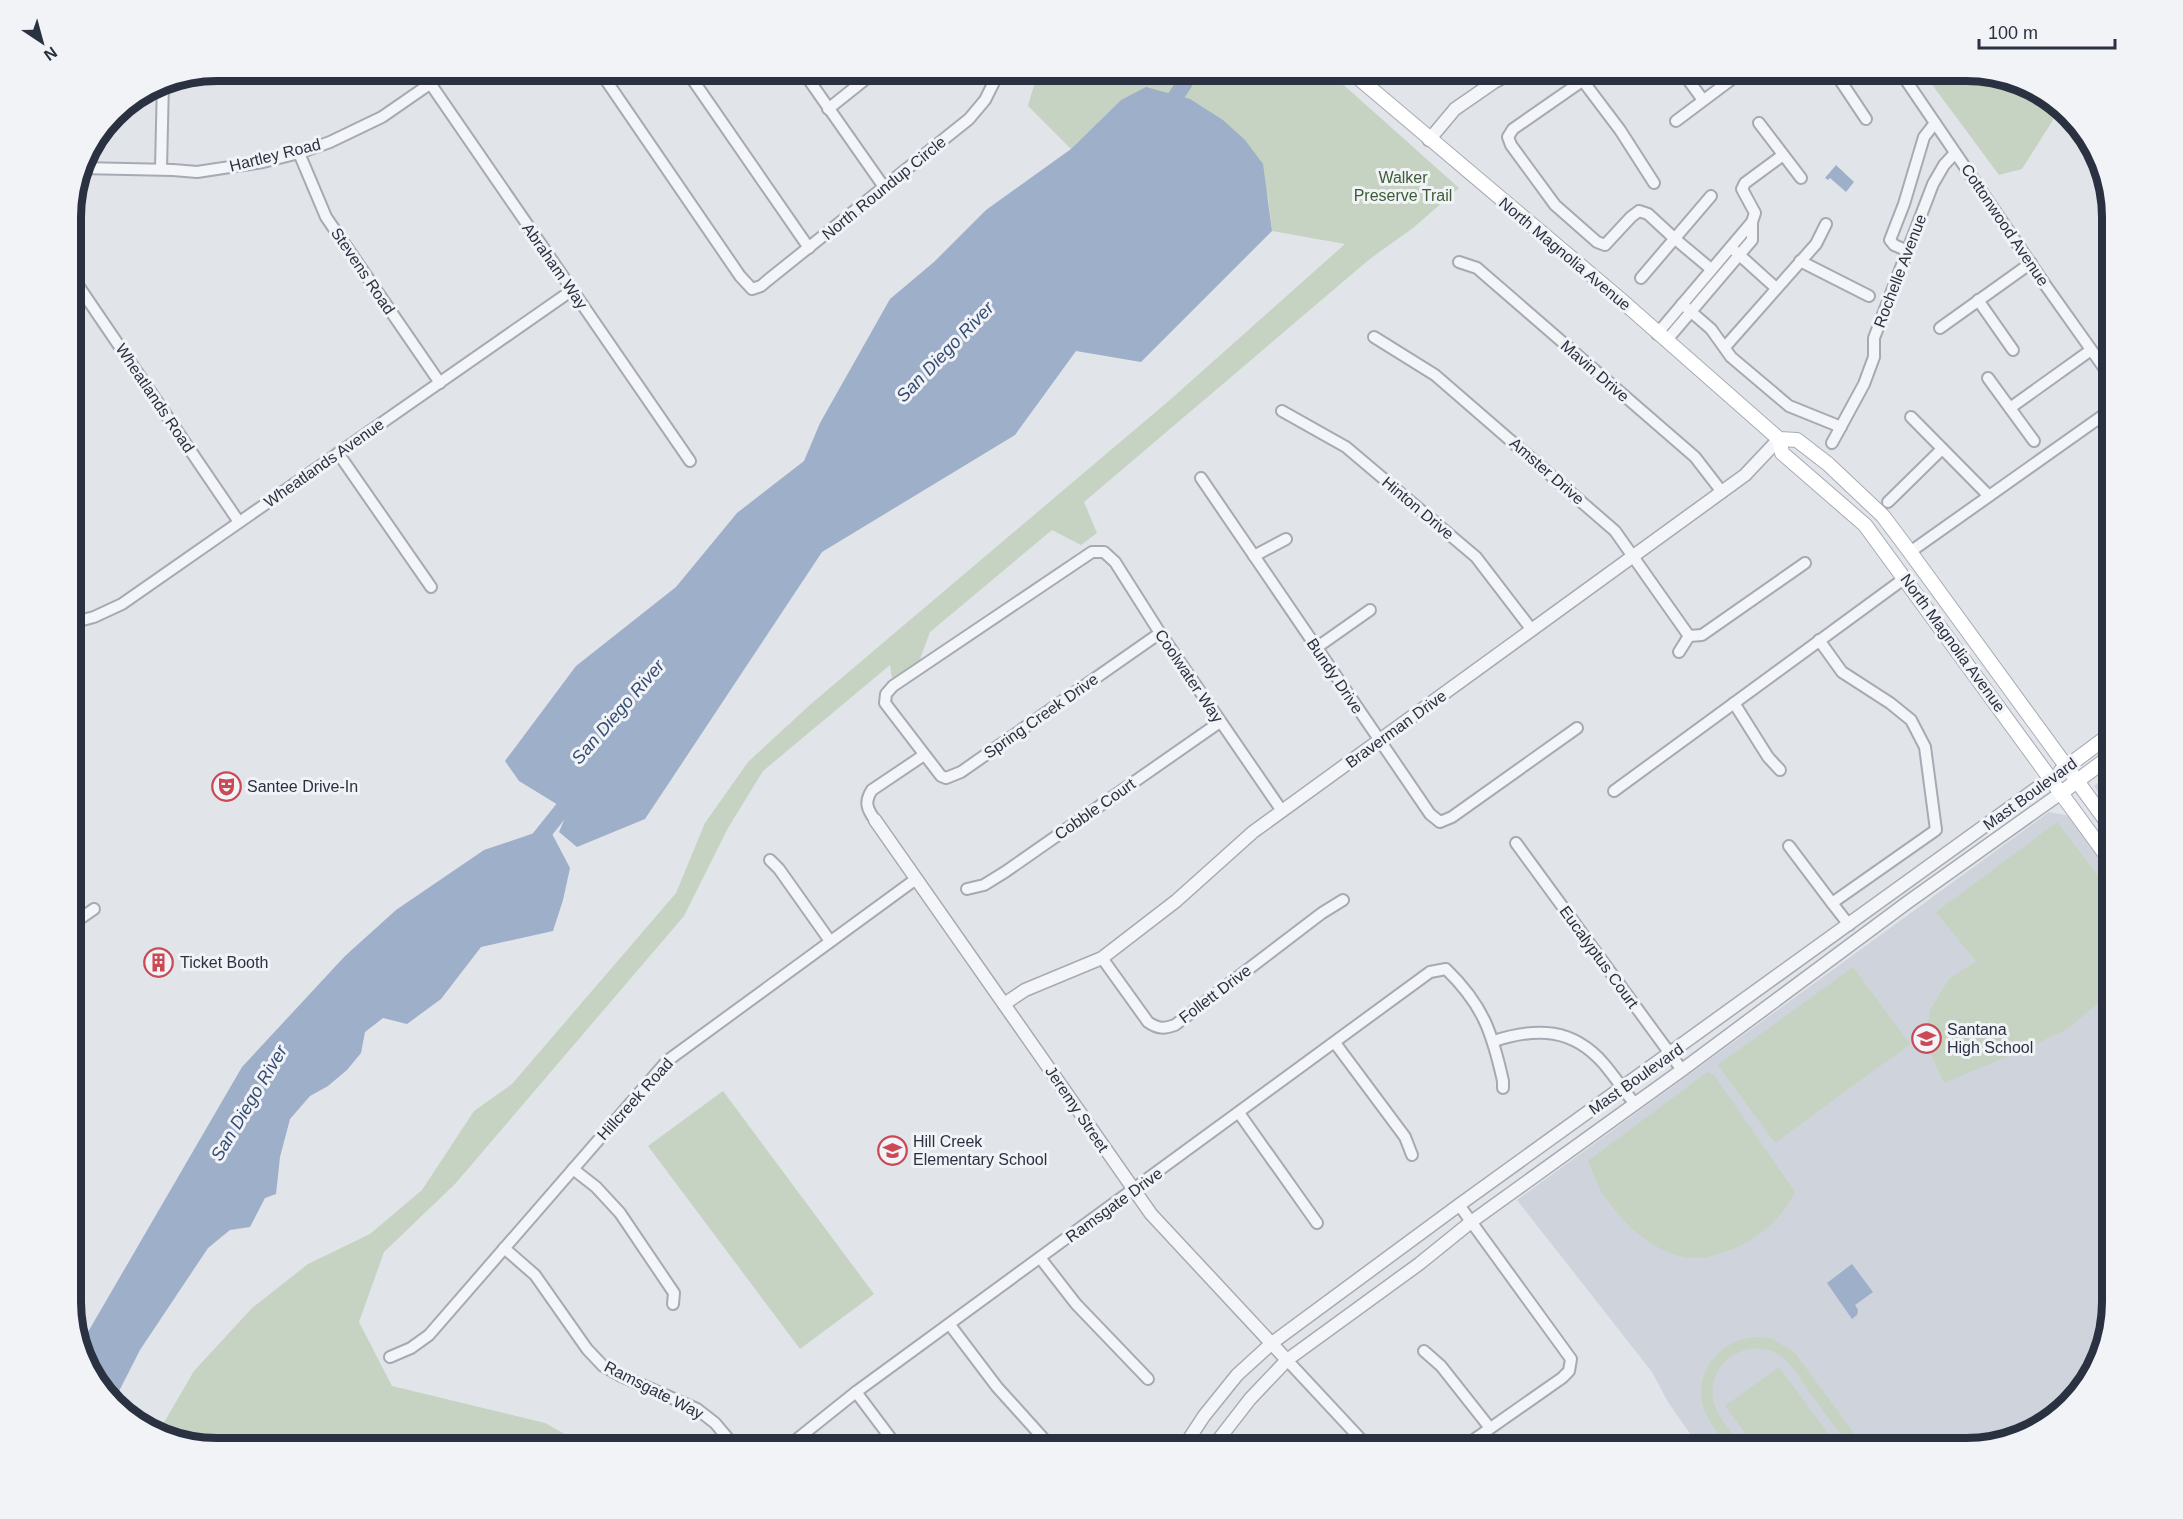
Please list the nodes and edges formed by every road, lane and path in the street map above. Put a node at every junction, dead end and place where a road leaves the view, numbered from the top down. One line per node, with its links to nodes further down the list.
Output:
1 (427, 81): 15 (street, Abraham Way)
2 (435, 81): 15 (street, Hartley Road)
3 (607, 81): 35 (street, North Roundup Circle)
4 (694, 81): 35 (street)
5 (809, 81): 18 (street)
6 (863, 81): 18 (street)
7 (994, 81): 31 (street, North Roundup Circle)
8 (1362, 81): 23 (main road, North Magnolia Avenue)
9 (1496, 81): 23 (street)
10 (1583, 81): 30 (street); 34 (street)
11 (1689, 81): 17 (street)
12 (1729, 81): 17 (street)
13 (1840, 81): 19 (street)
14 (1906, 81): 22 (street, Cottonwood Avenue)
15 (430, 85): 24 (street, Hartley Road); 45 (street, Abraham Way)
16 (163, 92): 28 (street)
17 (1703, 100): 20 (street)
18 (828, 109): 31 (street)
19 (1866, 119)
20 (1676, 121)
21 (1759, 123): 26 (street)
22 (1935, 123): 25 (street, Cottonwood Avenue); 36 (street)
23 (1429, 140): 51 (main road, North Magnolia Avenue)
24 (299, 153): 28 (street, Hartley Road); 57 (street, Stevens Road)
25 (1955, 153): 36 (street, Rochelle Avenue); 40 (street, Cottonwood Avenue)
26 (1783, 155): 29 (street); 37 (street)
27 (90, 168): 28 (street, Hartley Road)
28 (161, 170)
29 (1801, 178)
30 (1654, 183)
31 (884, 187): 35 (street, North Roundup Circle)
32 (1711, 196): 34 (street)
33 (1826, 224): 38 (street)
34 (1674, 238): 41 (street); 42 (street)
35 (809, 248)
36 (1908, 250): 62 (street, Rochelle Avenue)
37 (1734, 251): 41 (street); 43 (street); 48 (street)
38 (1800, 261): 43 (street); 46 (street)
39 (1459, 262): 70 (street, Mavin Drive)
40 (2031, 263): 47 (street); 54 (street, Cottonwood Avenue)
41 (1711, 269): 48 (street)
42 (1641, 278)
43 (1776, 288): 52 (street)
44 (81, 290): 74 (street, Wheatlands Road)
45 (572, 291): 57 (street, Wheatlands Avenue); 68 (street, Abraham Way)
46 (1869, 296)
47 (1978, 300): 49 (street); 53 (street)
48 (1686, 307): 51 (street); 52 (street)
49 (1940, 328)
50 (1374, 337): 78 (street, Amster Drive)
51 (1661, 337): 63 (main road, North Magnolia Avenue)
52 (1725, 347): 62 (street)
53 (2013, 350)
54 (2091, 350): 55 (street, Cottonwood Avenue); 58 (street)
55 (2102, 365)
56 (1988, 378): 58 (street)
57 (440, 383): 67 (street, Wheatlands Avenue)
58 (2010, 408): 64 (street)
59 (1282, 411): 84 (street, Hinton Drive)
60 (2102, 416): 71 (street)
61 (1911, 417): 66 (street)
62 (1841, 426): 65 (street, Rochelle Avenue)
63 (1779, 438): 70 (street, Braverman Drive); 73 (main road, North Magnolia Avenue); 76 (main road, North Magnolia Avenue)
64 (2034, 441)
65 (1832, 443)
66 (1942, 449): 71 (street); 72 (street)
67 (338, 453): 74 (street, Wheatlands Avenue); 81 (street)
68 (690, 461)
69 (1201, 478): 77 (street, Bundy Drive)
70 (1722, 492): 78 (street, Braverman Drive)
71 (1989, 496): 76 (street)
72 (1888, 502)
73 (1856, 515): 76 (main road); 80 (main road, North Magnolia Avenue)
74 (240, 522): 83 (street, Wheatlands Avenue)
75 (1286, 540): 77 (street)
76 (1910, 552): 97 (main road, North Magnolia Avenue)
77 (1254, 556): 88 (street, Bundy Drive)
78 (1633, 557): 84 (street, Braverman Drive); 86 (street, Amster Drive)
79 (1805, 563): 86 (street)
80 (1905, 578): 87 (street); 99 (main road, North Magnolia Avenue)
81 (431, 586)
82 (1370, 610): 88 (street)
83 (81, 620)
84 (1532, 630): 93 (street, Braverman Drive)
85 (1160, 633): 91 (street, Coolwater Way); 95 (street, Spring Creek Drive); 95 (street, Coolwater Way)
86 (1689, 636): 89 (street)
87 (1819, 640): 90 (street); 113 (street)
88 (1316, 648): 93 (street, Bundy Drive)
89 (1679, 652)
90 (1734, 703): 98 (street); 101 (street)
91 (1220, 722): 103 (street, Coolwater Way); 111 (street, Cobble Court)
92 (1577, 728): 93 (street, Bundy Drive)
93 (1378, 741): 103 (street, Braverman Drive)
94 (2102, 741): 97 (main road, Mast Boulevard)
95 (924, 755): 105 (street, Jeremy Street)
96 (2102, 762): 100 (main road, Mast Boulevard)
97 (2066, 767): 99 (main road, Mast Boulevard); 100 (main road, North Magnolia Avenue)
98 (1780, 770)
99 (2051, 778): 102 (main road, North Magnolia Avenue); 116 (street, Mast Boulevard)
100 (2077, 781): 102 (main road, Mast Boulevard); 104 (main road, North Magnolia Avenue)
101 (1614, 791)
102 (2061, 793): 108 (main road, North Magnolia Avenue); 123 (street, Mast Boulevard)
103 (1282, 812): 118 (street, Braverman Drive)
104 (2102, 815)
105 (875, 820): 110 (street, Jeremy Street)
106 (1516, 843): 122 (street, Eucalyptus Court)
107 (1789, 846): 113 (street)
108 (2102, 849)
109 (770, 860): 117 (street)
110 (916, 879): 117 (street, Hillcreek Road); 119 (street, Jeremy Street)
111 (967, 889)
112 (1343, 900): 118 (street, Follett Drive)
113 (1832, 903): 116 (street)
114 (94, 909): 115 (street)
115 (81, 918)
116 (1849, 925): 122 (street, Mast Boulevard)
117 (830, 940): 129 (street, Hillcreek Road)
118 (1102, 958): 119 (street, Braverman Drive)
119 (1004, 1004): 130 (street, Jeremy Street)
120 (1494, 1041): 121 (street, Ramsgate Drive); 124 (street); 125 (street)
121 (1335, 1043): 127 (street, Ramsgate Drive); 128 (street)
122 (1671, 1055): 123 (street, Eucalyptus Court); 125 (street, Mast Boulevard)
123 (1682, 1070): 126 (street, Mast Boulevard)
124 (1503, 1088)
125 (1622, 1088): 126 (street); 131 (street, Mast Boulevard)
126 (1635, 1104): 132 (street, Mast Boulevard)
127 (1239, 1113): 130 (street, Ramsgate Drive); 133 (street)
128 (1412, 1155)
129 (573, 1169): 134 (street, Hillcreek Road); 136 (street)
130 (1133, 1190): 135 (street, Ramsgate Drive); 138 (street, Jeremy Street)
131 (1459, 1205): 132 (street); 138 (street, Mast Boulevard)
132 (1471, 1222): 141 (street, Mast Boulevard); 144 (street)
133 (1317, 1223)
134 (504, 1248): 140 (street, Hillcreek Road); 145 (street, Ramsgate Way)
135 (1041, 1258): 137 (street, Ramsgate Drive); 142 (street)
136 (673, 1304)
137 (950, 1325): 143 (street, Ramsgate Drive); 148 (street)
138 (1272, 1343): 141 (street, Jeremy Street); 149 (street, Mast Boulevard)
139 (1424, 1351): 144 (street)
140 (390, 1357)
141 (1287, 1360): 150 (street, Mast Boulevard); 151 (street, Jeremy Street)
142 (1148, 1379)
143 (856, 1392): 146 (street, Ramsgate Drive); 147 (street)
144 (1490, 1428): 152 (street)
145 (727, 1438)
146 (800, 1438)
147 (890, 1438)
148 (1042, 1438)
149 (1191, 1438)
150 (1220, 1438)
151 (1359, 1438)
152 (1477, 1438)

